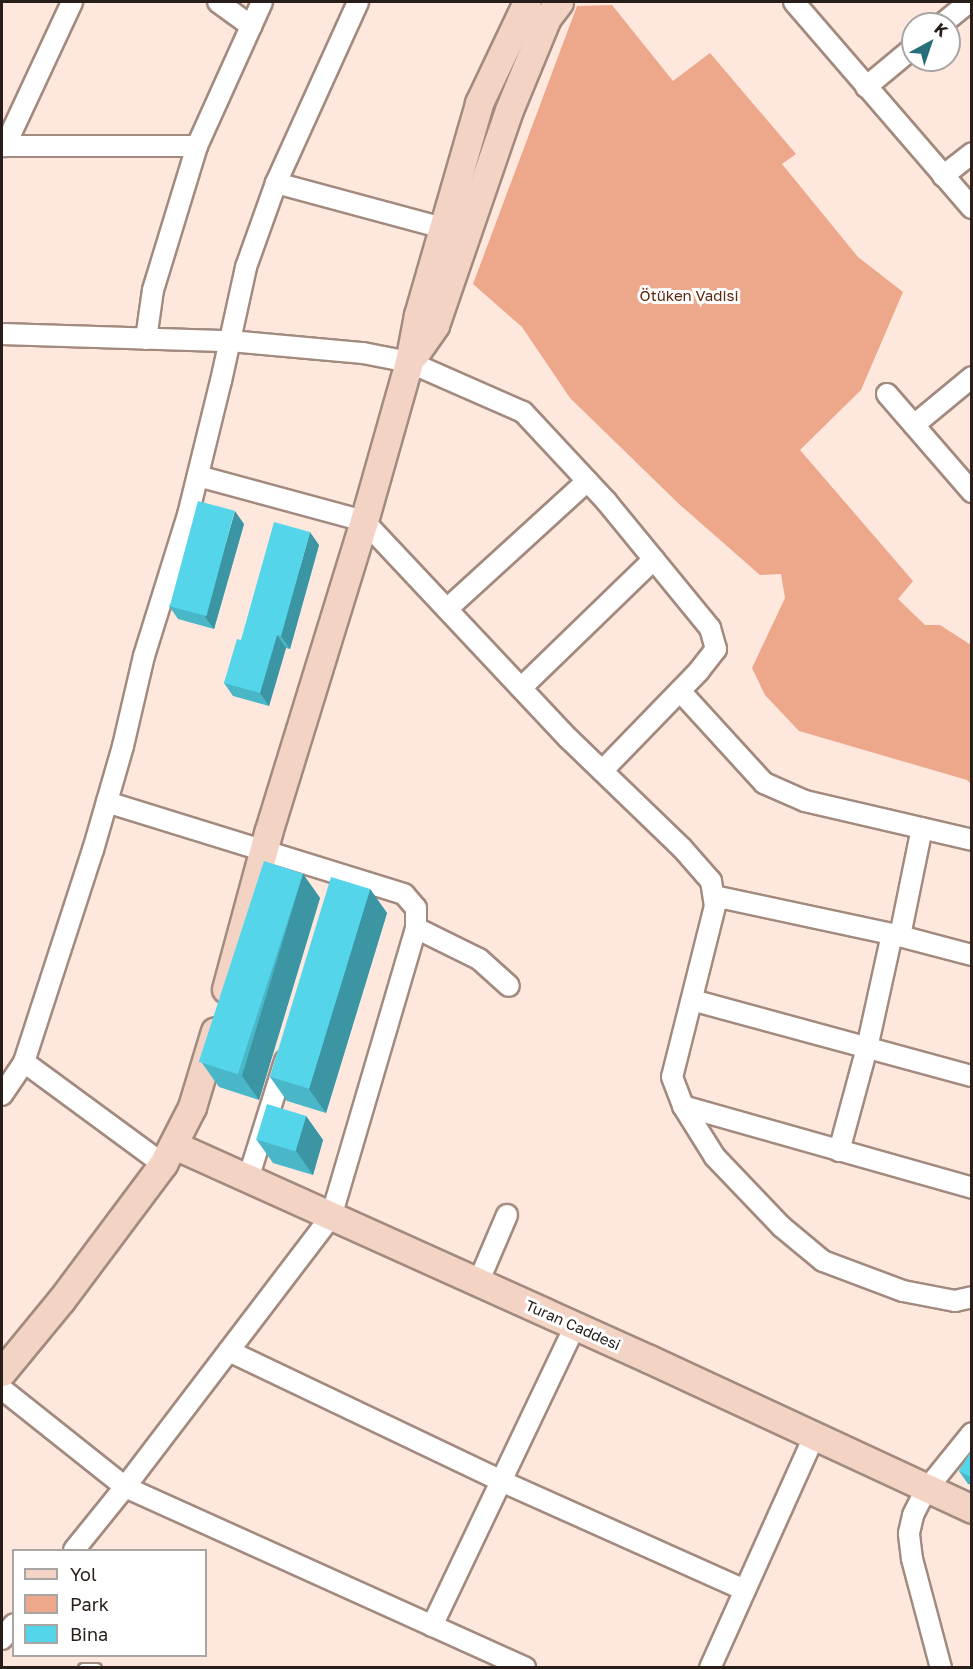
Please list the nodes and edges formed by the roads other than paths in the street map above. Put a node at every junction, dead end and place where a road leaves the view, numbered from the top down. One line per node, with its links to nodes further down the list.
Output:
1 (72, 2): 13 (street)
2 (218, 2): 10 (street)
3 (262, 2): 10 (street)
4 (358, 2): 17 (street)
5 (559, 2): 23 (street)
6 (797, 2): 12 (street)
7 (969, 2): 9 (street)
8 (518, 4): 19 (street)
9 (957, 12)
10 (251, 26): 14 (street)
11 (901, 58): 12 (street)
12 (866, 87): 16 (street)
13 (3, 146): 14 (street)
14 (197, 146): 21 (street)
15 (972, 153): 16 (street)
16 (943, 177): 18 (street)
17 (276, 183): 19 (street); 22 (street)
18 (972, 208)
19 (443, 228): 23 (street)
20 (2, 334): 21 (street)
21 (146, 339): 22 (street)
22 (230, 341): 23 (street); 27 (street)
23 (410, 362): 28 (street); 30 (street)
24 (972, 377): 26 (street)
25 (887, 394): 26 (street)
26 (914, 425): 29 (street)
27 (198, 476): 30 (street); 36 (street)
28 (587, 481): 31 (street); 32 (street)
29 (972, 492)
30 (364, 521): 32 (street); 39 (street)
31 (654, 559): 33 (street); 34 (street)
32 (447, 609): 33 (street)
33 (521, 688): 35 (street)
34 (680, 691): 35 (street); 37 (street)
35 (602, 771): 41 (street)
36 (107, 802): 39 (street); 50 (street)
37 (922, 828): 38 (street); 44 (street)
38 (972, 840)
39 (264, 850): 40 (street); 55 (street)
40 (343, 875): 42 (street); 43 (street)
41 (714, 896): 44 (street); 47 (street)
42 (336, 897)
43 (416, 928): 46 (street); 59 (street)
44 (896, 935): 45 (street); 49 (street)
45 (972, 955)
46 (509, 986)
47 (692, 1000): 49 (street); 53 (street)
48 (290, 1044): 56 (street)
49 (867, 1048): 51 (street); 54 (street)
50 (24, 1062): 52 (street); 55 (street)
51 (972, 1076)
52 (2, 1095)
53 (683, 1106): 54 (street); 61 (street)
54 (839, 1151): 57 (street)
55 (168, 1155): 56 (street, Turan Caddesi); 64 (street)
56 (248, 1179): 59 (street, Turan Caddesi)
57 (972, 1188)
58 (507, 1215): 60 (street)
59 (331, 1216): 60 (street, Turan Caddesi); 63 (street)
60 (478, 1283): 62 (street, Turan Caddesi)
61 (972, 1297)
62 (574, 1326): 67 (street, Turan Caddesi); 68 (street)
63 (229, 1351): 68 (street); 69 (street)
64 (2, 1372)
65 (2, 1389): 69 (street)
66 (972, 1433): 70 (street)
67 (814, 1437): 70 (street, Turan Caddesi); 73 (street)
68 (501, 1481): 73 (street); 75 (street)
69 (126, 1487): 72 (street); 75 (street)
70 (926, 1490): 71 (street, Turan Caddesi); 81 (street)
71 (967, 1512)
72 (76, 1549)
73 (745, 1590): 80 (street)
74 (12, 1626): 76 (street)
75 (432, 1626): 79 (street)
76 (2, 1639)
77 (83, 1668): 78 (lane)
78 (96, 1668)
79 (525, 1668)
80 (710, 1668)
81 (941, 1668)

